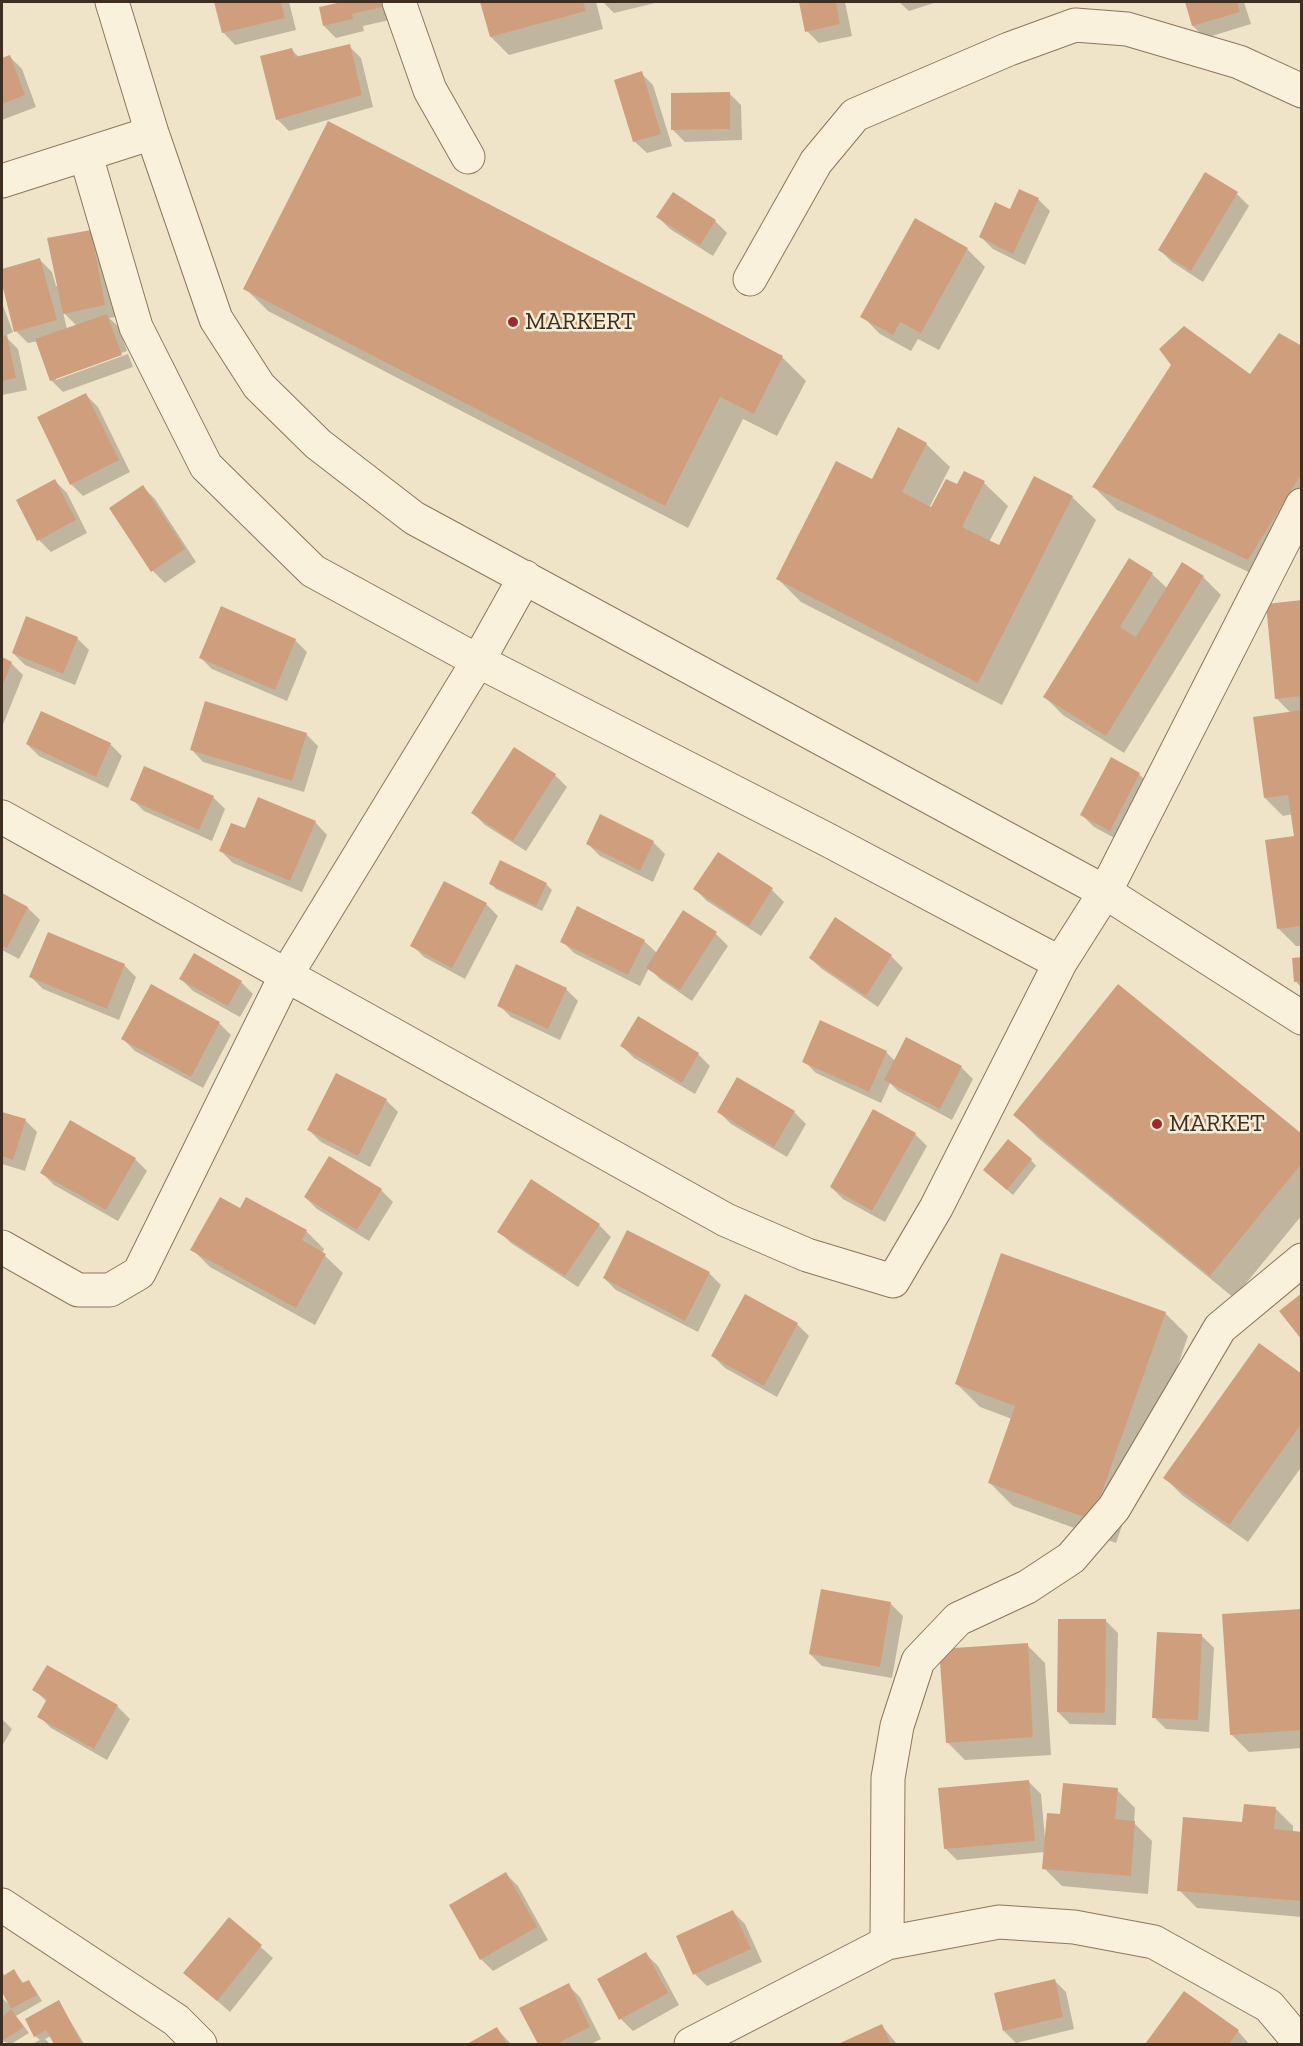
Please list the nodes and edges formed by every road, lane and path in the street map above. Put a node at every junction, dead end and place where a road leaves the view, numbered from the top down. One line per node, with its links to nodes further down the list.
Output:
1 (112, 2): 4 (street)
2 (399, 2): 6 (street)
3 (1302, 91): 8 (street)
4 (152, 134): 5 (street); 10 (street)
5 (86, 156): 7 (street); 11 (street)
6 (468, 157)
7 (2, 182)
8 (750, 279)
9 (1302, 505): 13 (street)
10 (525, 577): 11 (street); 13 (street)
11 (478, 661): 14 (street); 15 (street)
12 (2, 817): 15 (street)
13 (1105, 892): 14 (street); 16 (street)
14 (1060, 963): 15 (street)
15 (285, 977): 17 (street)
16 (1302, 1018)
17 (2, 1247)
18 (1302, 1260): 20 (street)
19 (2, 1905): 21 (street)
20 (887, 1942): 22 (street); 23 (street)
21 (200, 2044)
22 (691, 2044)
23 (1301, 2044)

